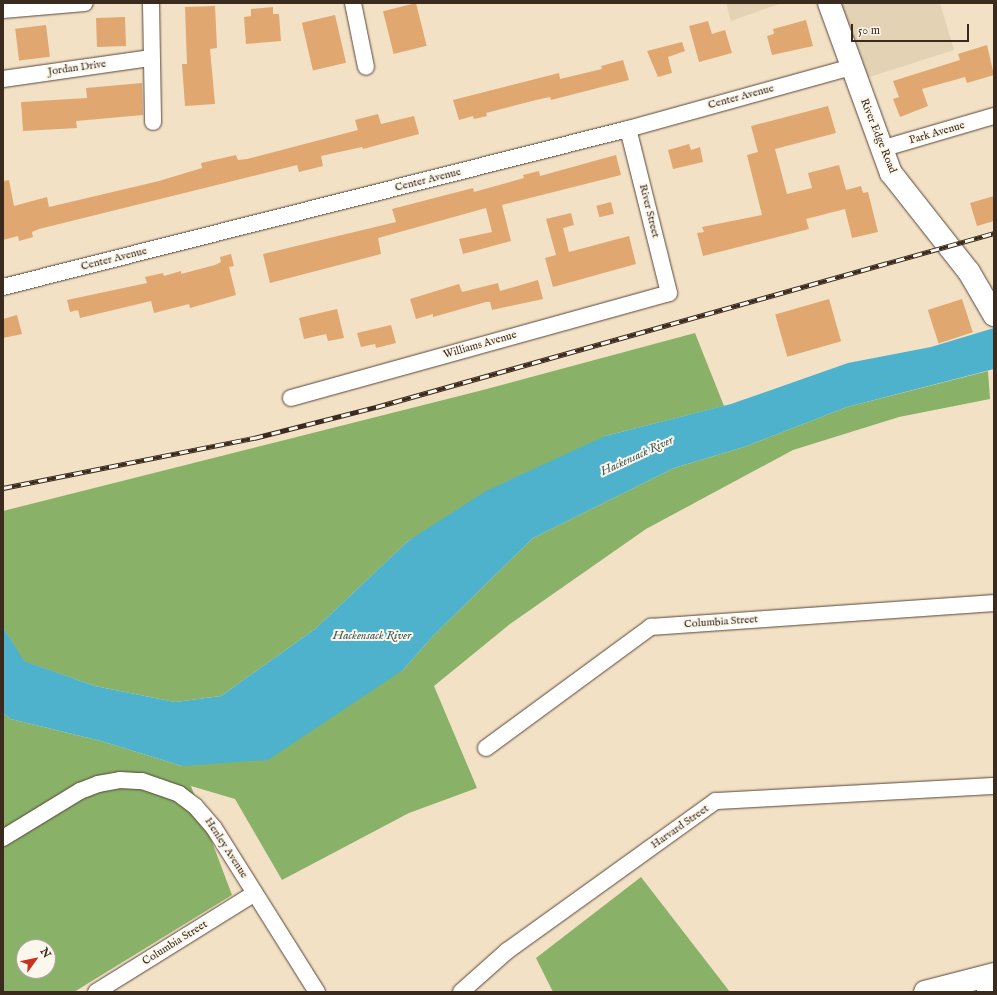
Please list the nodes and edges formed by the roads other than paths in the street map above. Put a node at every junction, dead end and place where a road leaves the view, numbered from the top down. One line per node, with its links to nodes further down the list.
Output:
1 (80, 3): 5 (street)
2 (151, 3): 6 (street)
3 (353, 3): 7 (street)
4 (829, 3): 8 (main road, River Edge Road)
5 (3, 10)
6 (150, 58): 9 (street, Jordan Drive); 11 (street)
7 (366, 67)
8 (852, 67): 12 (street, Center Avenue); 13 (main road, River Edge Road)
9 (3, 79)
10 (994, 116): 13 (street, Park Avenue)
11 (152, 122)
12 (628, 129): 14 (street, Center Avenue); 15 (street, River Street)
13 (881, 149): 16 (main road, River Edge Road)
14 (3, 287)
15 (669, 293): 17 (street, Williams Avenue)
16 (994, 315)
17 (291, 398)
18 (994, 603): 19 (street, Columbia Street)
19 (486, 748)
20 (994, 786): 26 (street, Harvard Street)
21 (3, 838): 22 (street, Henley Avenue)
22 (255, 893): 24 (street, Columbia Street); 25 (street, Henley Avenue)
23 (987, 982): 27 (main road)
24 (96, 992)
25 (317, 992)
26 (461, 992)
27 (925, 992)

